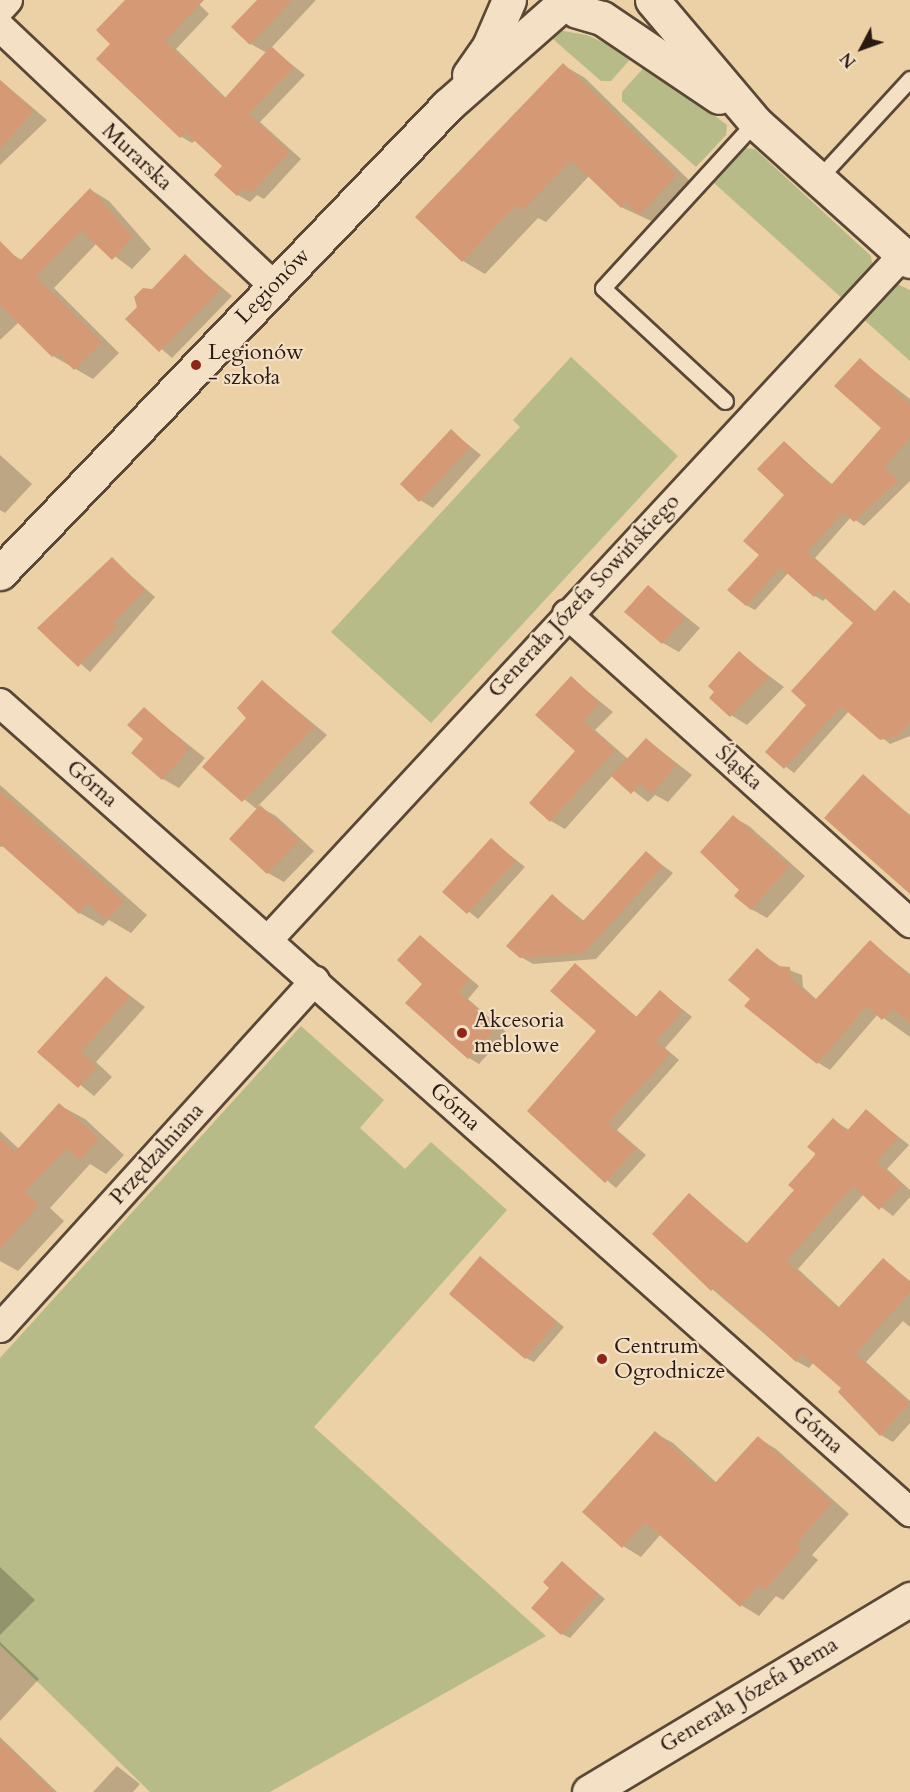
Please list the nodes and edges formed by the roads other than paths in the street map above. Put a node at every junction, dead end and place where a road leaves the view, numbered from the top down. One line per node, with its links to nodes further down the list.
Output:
1 (8, 0): 5 (street)
2 (509, 0): 8 (street, Legionów)
3 (652, 0): 9 (street)
4 (569, 5): 8 (street, Legionów); 9 (street)
5 (0, 9)
6 (0, 27): 12 (street, Murarska)
7 (910, 79): 10 (lane)
8 (448, 105): 12 (street, Legionów)
9 (755, 122): 10 (street); 13 (lane)
10 (818, 179): 11 (street)
11 (907, 258): 15 (street, Generała Józefa Sowińskiego)
12 (274, 286): 14 (street, Legionów)
13 (725, 401)
14 (0, 573)
15 (567, 614): 17 (street, Śląska); 18 (street, Generała Józefa Sowińskiego)
16 (0, 703): 18 (street, Górna)
17 (910, 923)
18 (268, 940): 19 (street, Górna)
19 (315, 981): 20 (street, Przędzalniana); 21 (street, Górna)
20 (0, 1328)
21 (910, 1512)
22 (910, 1599): 23 (street, Generała Józefa Bema)
23 (589, 1792)

